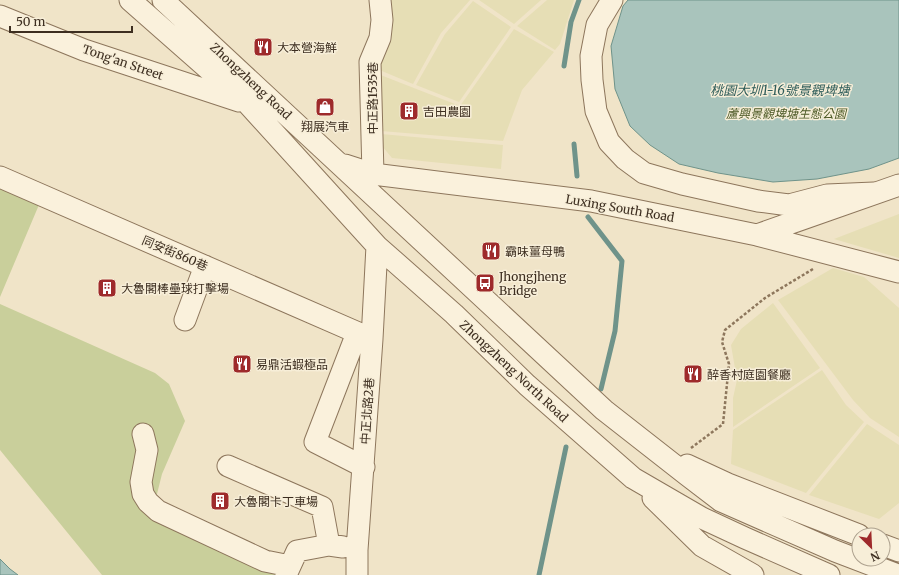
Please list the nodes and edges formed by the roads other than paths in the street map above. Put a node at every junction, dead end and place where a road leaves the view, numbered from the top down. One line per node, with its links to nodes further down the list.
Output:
1 (130, 0): 6 (street, Zhongzheng Road)
2 (163, 0): 7 (street, Zhongzheng Road)
3 (380, 0): 8 (street, 中正路1535巷)
4 (612, 0): 11 (street)
5 (0, 16): 6 (street, Tong'an Street)
6 (247, 103): 13 (street, Zhongzheng North Road)
7 (339, 162): 8 (street, Luxing South Road); 19 (street)
8 (373, 174): 12 (street, Luxing South Road)
9 (0, 177): 14 (street, 同安街860巷)
10 (899, 185): 11 (street)
11 (874, 194): 12 (street)
12 (757, 235): 15 (street, Luxing South Road)
13 (377, 246): 17 (street, 中正北路2巷); 22 (street, Zhongzheng North Road)
14 (205, 266): 16 (street); 17 (street, 同安街860巷)
15 (899, 272)
16 (185, 320)
17 (364, 336): 21 (street, 中正北路2巷); 21 (street)
18 (143, 434): 26 (street)
19 (658, 452): 23 (street); 30 (street)
20 (228, 466): 24 (street)
21 (364, 467): 25 (street, 中正北路2巷)
22 (633, 478): 28 (street); 29 (street, Zhongzheng North Road)
23 (851, 532)
24 (329, 545): 25 (street); 26 (street)
25 (357, 550): 27 (street, 中正北路2巷)
26 (288, 571)
27 (357, 575)
28 (753, 575)
29 (829, 575)
30 (898, 575)

